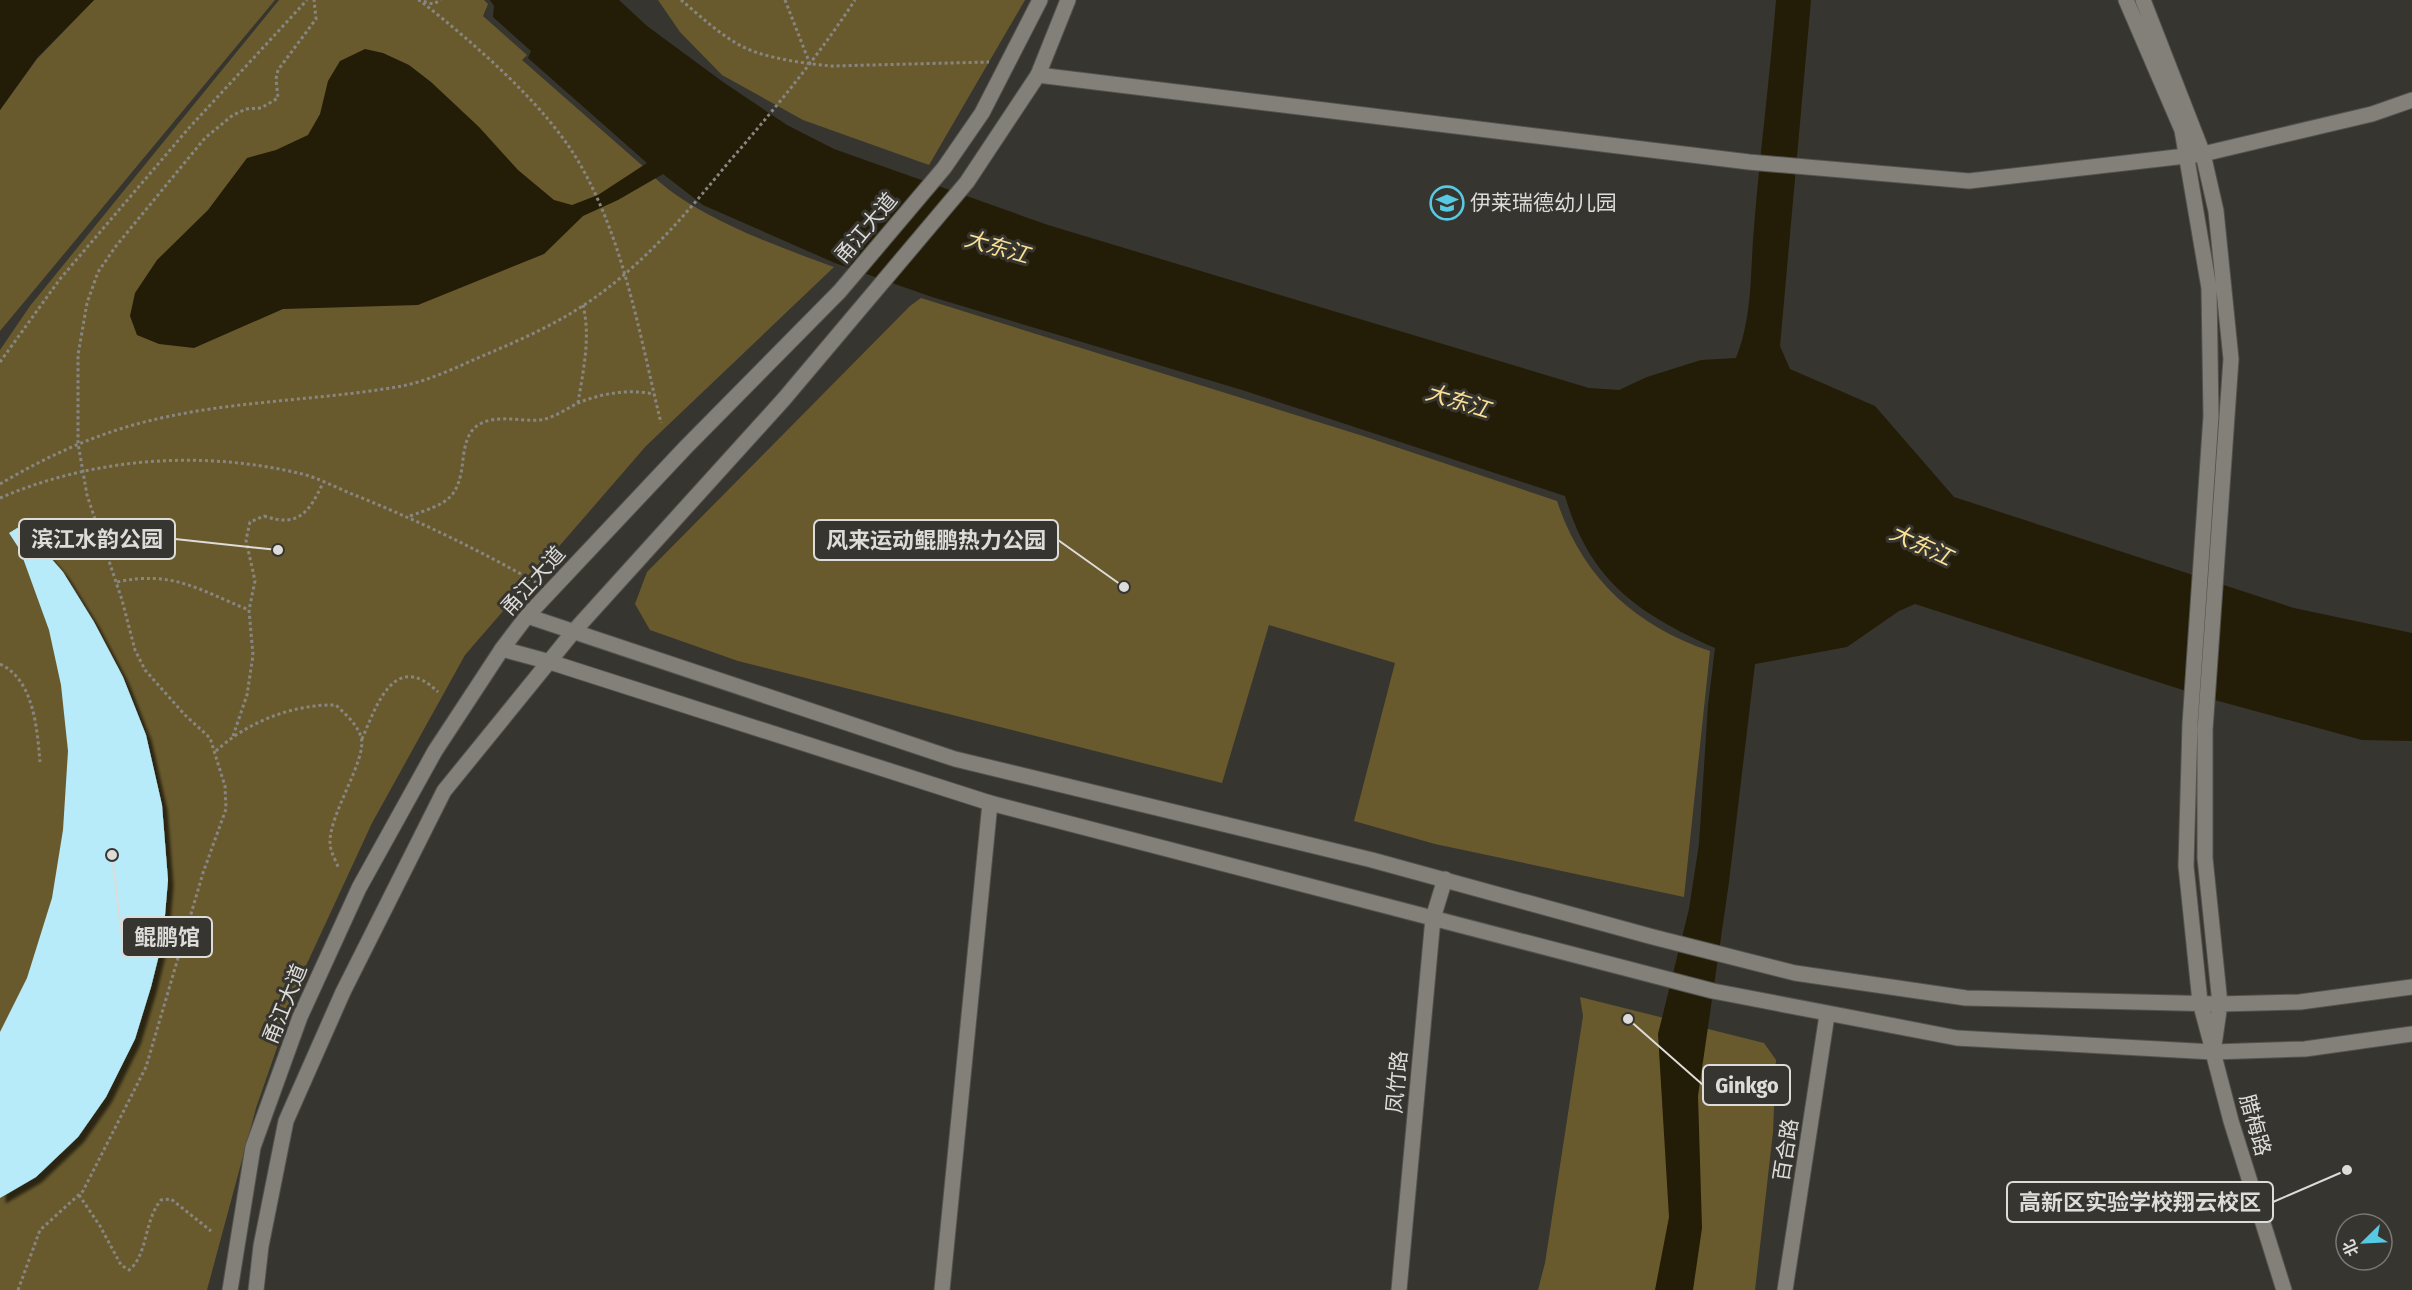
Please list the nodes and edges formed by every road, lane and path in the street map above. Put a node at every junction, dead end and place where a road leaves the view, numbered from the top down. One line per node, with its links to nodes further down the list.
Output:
1 (307, 0): 21 (path)
2 (314, 0): 25 (path)
3 (418, 0): 12 (path)
4 (441, 0): 12 (path)
5 (681, 0): 14 (path)
6 (785, 0): 14 (path)
7 (855, 0): 14 (path)
8 (1040, 0): 32 (street, 甬江大道)
9 (1068, 0): 15 (street)
10 (2126, 0): 18 (street)
11 (2143, 0): 17 (street, 腊梅路)
12 (423, 3): 19 (path)
13 (994, 62): 14 (path)
14 (810, 64): 19 (path)
15 (1038, 75): 18 (street); 35 (street)
16 (2412, 100): 17 (street)
17 (2203, 154): 18 (street); 50 (street, 腊梅路)
18 (2187, 156): 49 (street)
19 (624, 275): 20 (path); 22 (path)
20 (583, 305): 23 (path); 25 (path)
21 (0, 362)
22 (654, 394): 23 (path); 24 (path)
23 (578, 403): 30 (path)
24 (661, 423)
25 (78, 443): 26 (path); 28 (path)
26 (82, 470): 27 (path); 29 (path); 31 (path)
27 (324, 483): 30 (path); 33 (path)
28 (0, 484)
29 (0, 498)
30 (408, 517): 32 (path)
31 (116, 582): 33 (path); 42 (path)
32 (551, 591): 34 (street, 甬江大道)
33 (249, 610): 40 (path)
34 (527, 616): 35 (street); 36 (street, 甬江大道)
35 (574, 631): 37 (street); 46 (street)
36 (502, 649): 37 (street); 57 (street, 甬江大道)
37 (550, 662): 44 (street); 58 (street)
38 (0, 664): 43 (path)
39 (438, 692): 41 (path)
40 (232, 736): 41 (path); 42 (path)
41 (362, 739): 45 (path)
42 (216, 751): 54 (path)
43 (40, 762)
44 (990, 803): 47 (street); 59 (street)
45 (339, 869)
46 (1445, 879): 47 (street, 凤竹路); 49 (street)
47 (1433, 918): 51 (street); 60 (street, 凤竹路)
48 (2412, 987): 50 (street)
49 (2200, 1002): 50 (street); 53 (street)
50 (2220, 1004): 53 (street, 腊梅路)
51 (1827, 1015): 53 (street); 61 (street, 百合路)
52 (2412, 1034): 53 (street)
53 (2213, 1052): 62 (street, 腊梅路)
54 (79, 1195): 55 (path); 56 (path)
55 (212, 1231)
56 (18, 1290)
57 (230, 1290)
58 (256, 1290)
59 (942, 1290)
60 (1399, 1290)
61 (1785, 1290)
62 (2284, 1290)

